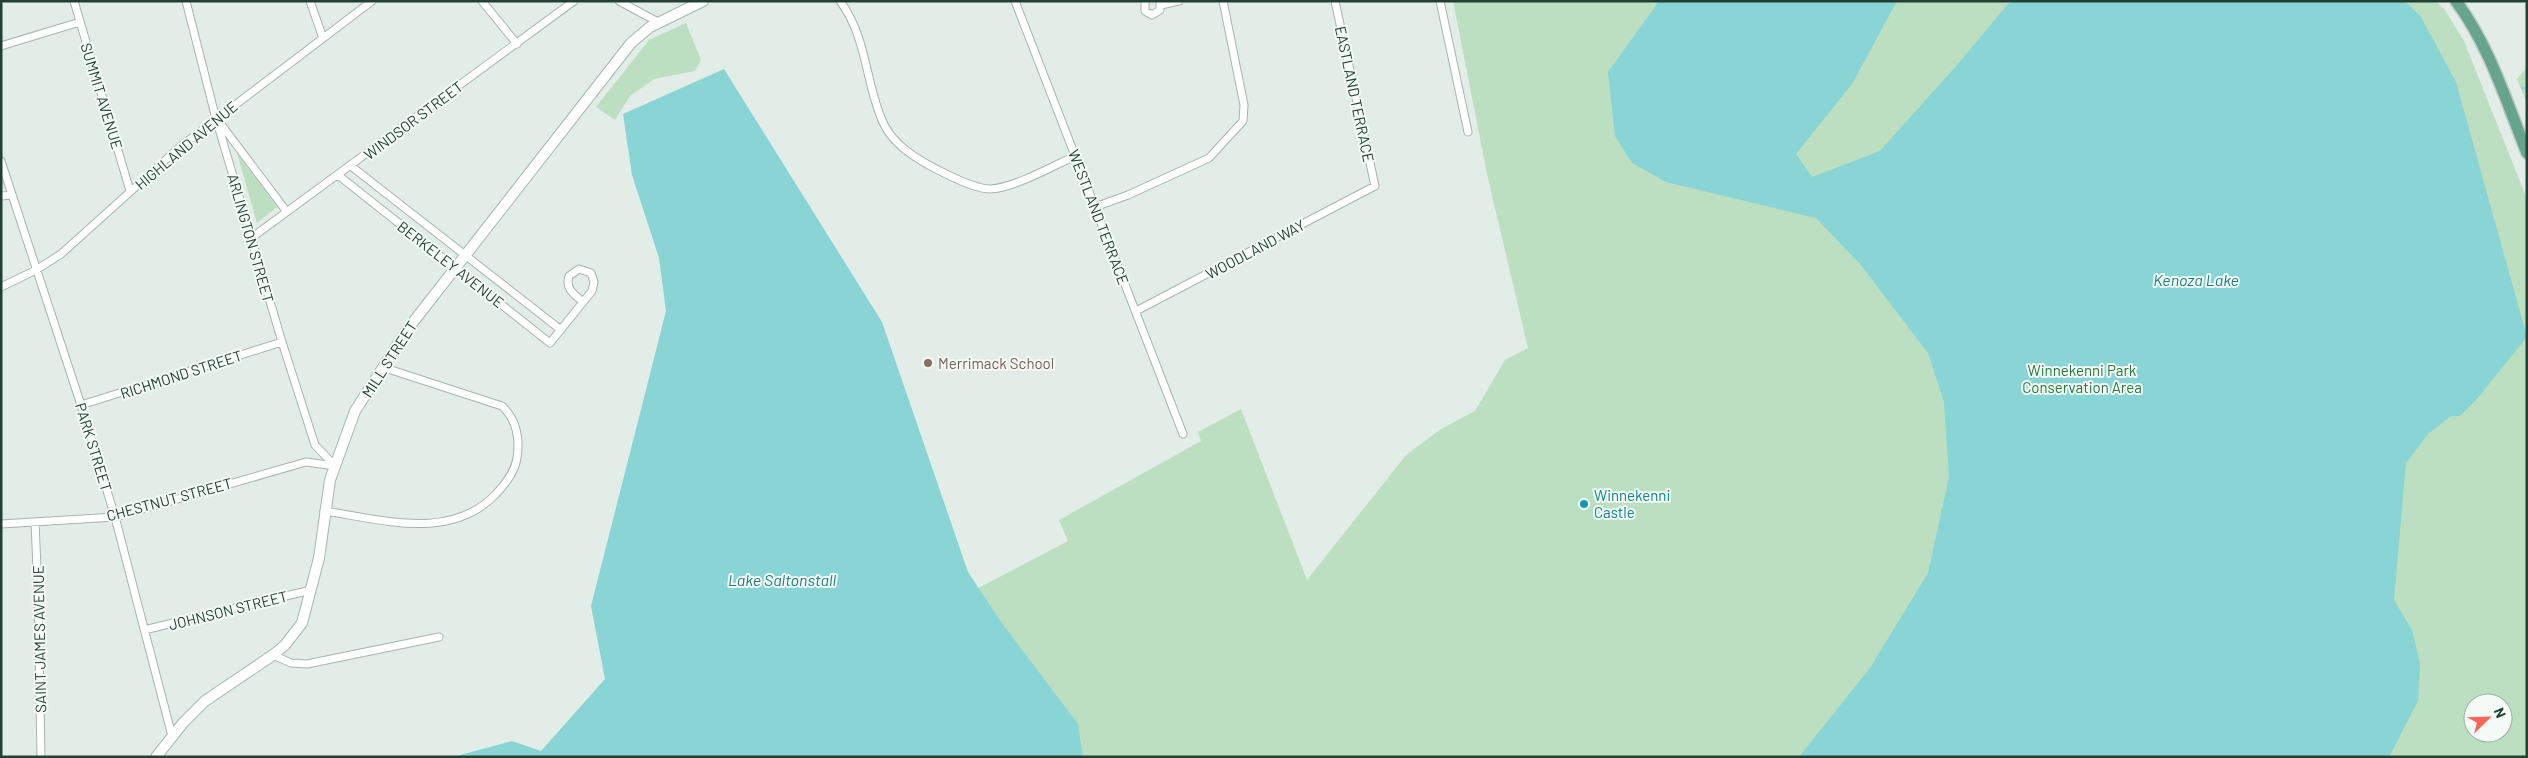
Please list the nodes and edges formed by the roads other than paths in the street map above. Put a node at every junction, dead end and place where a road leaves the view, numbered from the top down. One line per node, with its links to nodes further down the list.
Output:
1 (74, 1): 18 (street, SUMMIT AVENUE)
2 (186, 1): 23 (street, ARLINGTON STREET)
3 (310, 1): 20 (street)
4 (372, 1): 20 (street, HIGHLAND AVENUE)
5 (482, 1): 21 (street)
6 (574, 1): 21 (street, WINDSOR STREET)
7 (619, 1): 19 (street)
8 (703, 1): 19 (main road, MILL STREET)
9 (840, 1): 26 (street)
10 (1015, 1): 26 (street, WESTLAND TERRACE)
11 (1144, 1): 17 (street)
12 (1179, 1): 17 (street)
13 (1222, 1): 34 (street)
14 (1335, 1): 30 (street, EASTLAND TERRACE)
15 (1440, 1): 24 (street)
16 (2456, 1): 25 (main road)
17 (1160, 3)
18 (80, 22): 22 (street); 31 (street, SUMMIT AVENUE)
19 (658, 22): 37 (main road, MILL STREET)
20 (323, 38): 23 (street, HIGHLAND AVENUE)
21 (517, 44): 28 (street, WINDSOR STREET)
22 (1, 46)
23 (216, 118): 31 (street, HIGHLAND AVENUE); 35 (street); 36 (street, ARLINGTON STREET)
24 (1468, 132)
25 (2527, 153)
26 (1075, 156): 34 (street, WESTLAND TERRACE)
27 (1, 161): 32 (street, PARK STREET)
28 (350, 166): 29 (street, WINDSOR STREET); 37 (street, BERKELEY AVENUE)
29 (338, 175): 35 (street, WINDSOR STREET); 38 (street, BERKELEY AVENUE)
30 (1375, 186): 42 (street, WOODLAND WAY)
31 (130, 192): 39 (street, HIGHLAND AVENUE)
32 (12, 195): 33 (street); 39 (street, PARK STREET)
33 (1, 196)
34 (1095, 207): 42 (street, WESTLAND TERRACE)
35 (287, 212): 36 (street, WINDSOR STREET)
36 (251, 238): 44 (street, ARLINGTON STREET)
37 (464, 255): 38 (main road, MILL STREET); 43 (street, BERKELEY AVENUE)
38 (455, 268): 43 (street, BERKELEY AVENUE); 45 (main road, MILL STREET)
39 (36, 270): 40 (street, HIGHLAND AVENUE); 46 (street, PARK STREET)
40 (1, 287)
41 (583, 302): 41 (street, BERKELEY AVENUE); 43 (street, BERKELEY AVENUE)
42 (1136, 311): 47 (street, WESTLAND TERRACE)
43 (561, 330)
44 (282, 342): 46 (street, RICHMOND STREET); 48 (street, ARLINGTON STREET)
45 (382, 367): 48 (main road, MILL STREET); 49 (street)
46 (81, 406): 50 (street, PARK STREET)
47 (1183, 434)
48 (335, 466): 49 (main road, MILL STREET); 50 (street, CHESTNUT STREET)
49 (324, 511): 53 (main road, MILL STREET)
50 (115, 517): 51 (street, CHESTNUT STREET); 54 (street, PARK STREET)
51 (35, 522): 52 (street, CHESTNUT STREET); 58 (street, SAINT JAMES AVENUE)
52 (1, 524)
53 (311, 590): 54 (street, JOHNSON STREET); 56 (main road, MILL STREET)
54 (144, 630): 57 (street, PARK STREET)
55 (439, 637): 56 (street)
56 (273, 656): 57 (main road, MILL STREET)
57 (172, 736): 59 (main road, MILL STREET)
58 (41, 757)
59 (156, 757)

